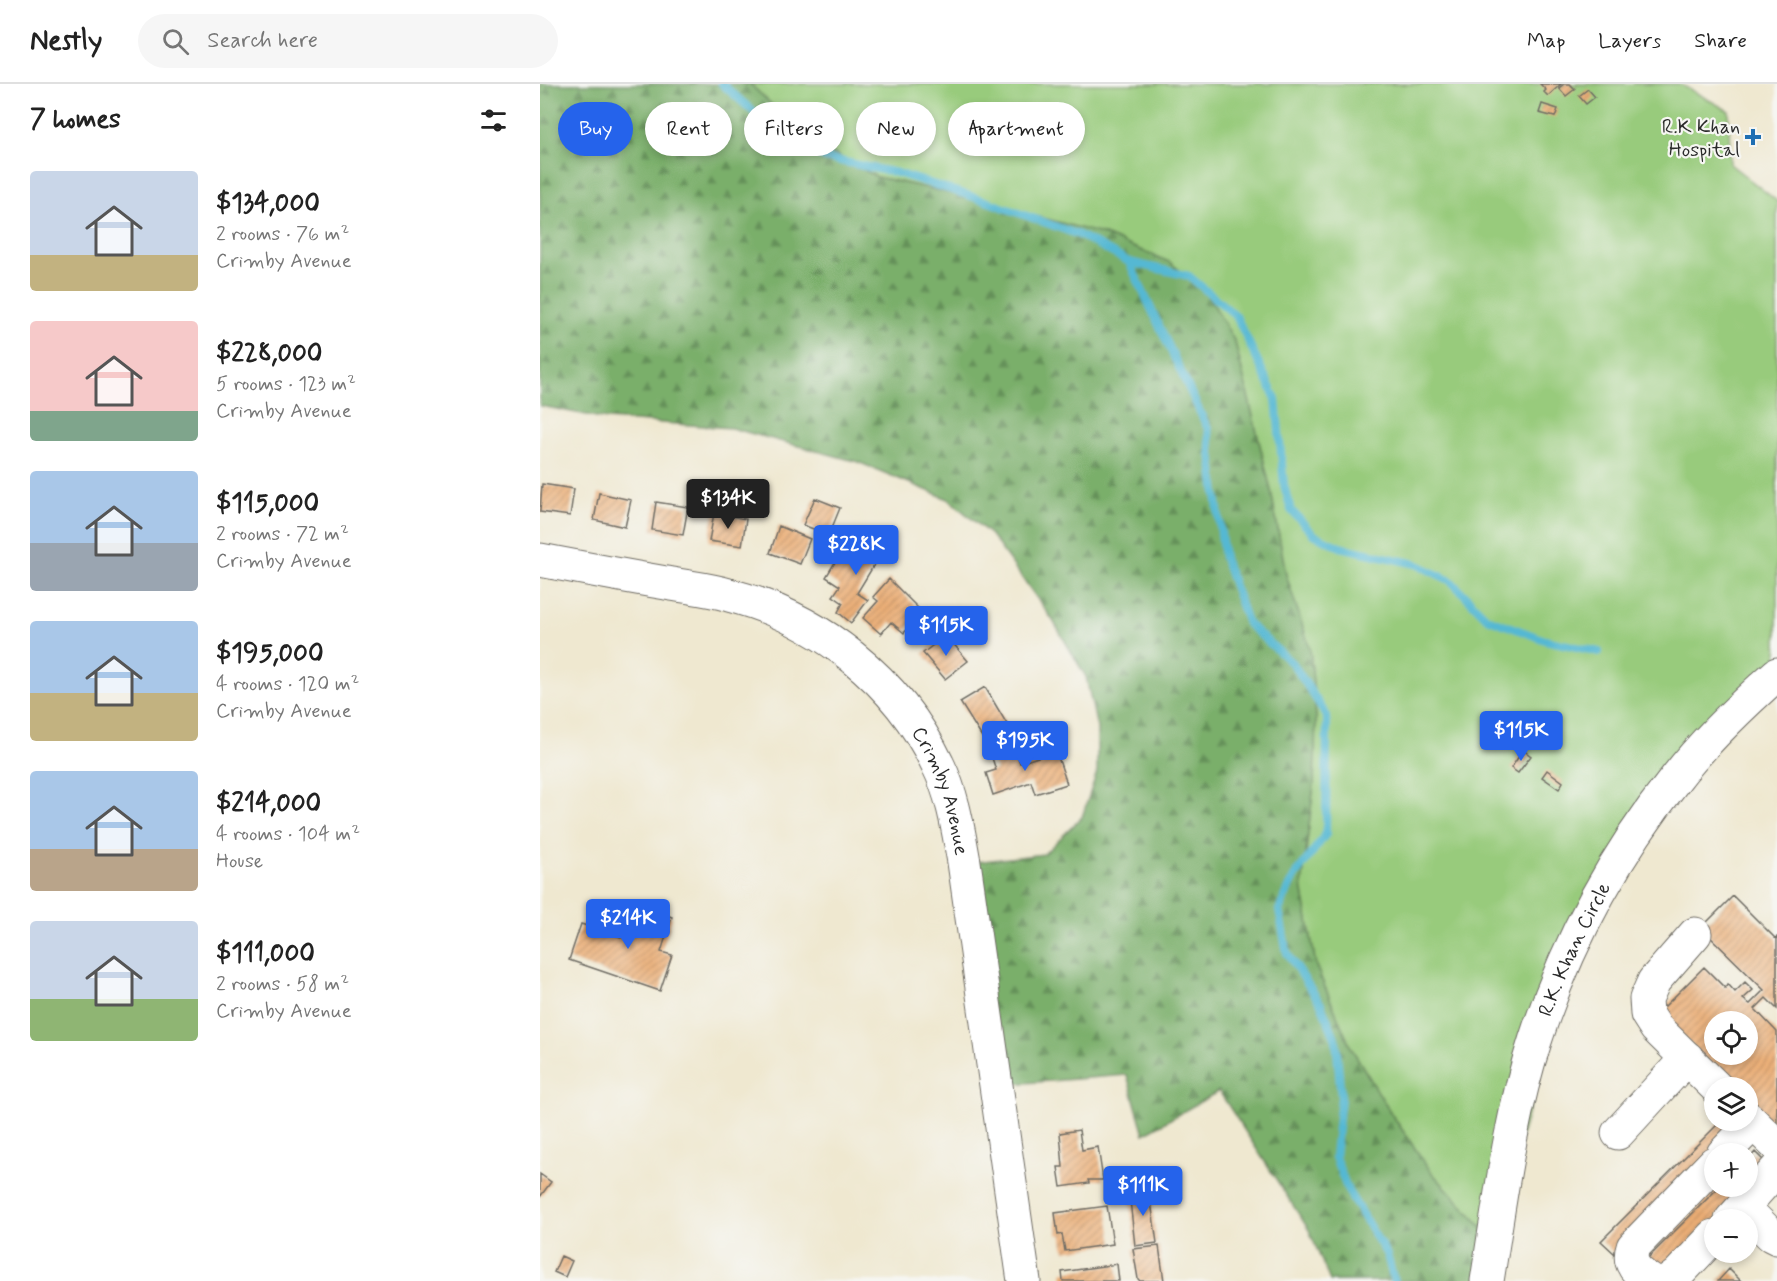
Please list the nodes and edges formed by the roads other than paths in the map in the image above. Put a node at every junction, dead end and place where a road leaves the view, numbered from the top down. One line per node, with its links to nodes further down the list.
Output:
1 (540, 560): 17 (street, Crimby Avenue)
2 (1777, 674): 18 (street, R.K. Khan Circle)
3 (1695, 934): 4 (street)
4 (1687, 1058): 5 (street); 8 (street)
5 (1706, 1077)
6 (1758, 1128): 10 (street)
7 (1742, 1131): 9 (street)
8 (1618, 1133)
9 (1732, 1143)
10 (1777, 1146)
11 (1777, 1169): 13 (street)
12 (1704, 1173): 19 (street)
13 (1741, 1209)
14 (1758, 1227): 15 (street)
15 (1777, 1238)
16 (1704, 1247): 20 (street)
17 (1024, 1281)
18 (1487, 1281)
19 (1651, 1281)
20 (1669, 1281)

